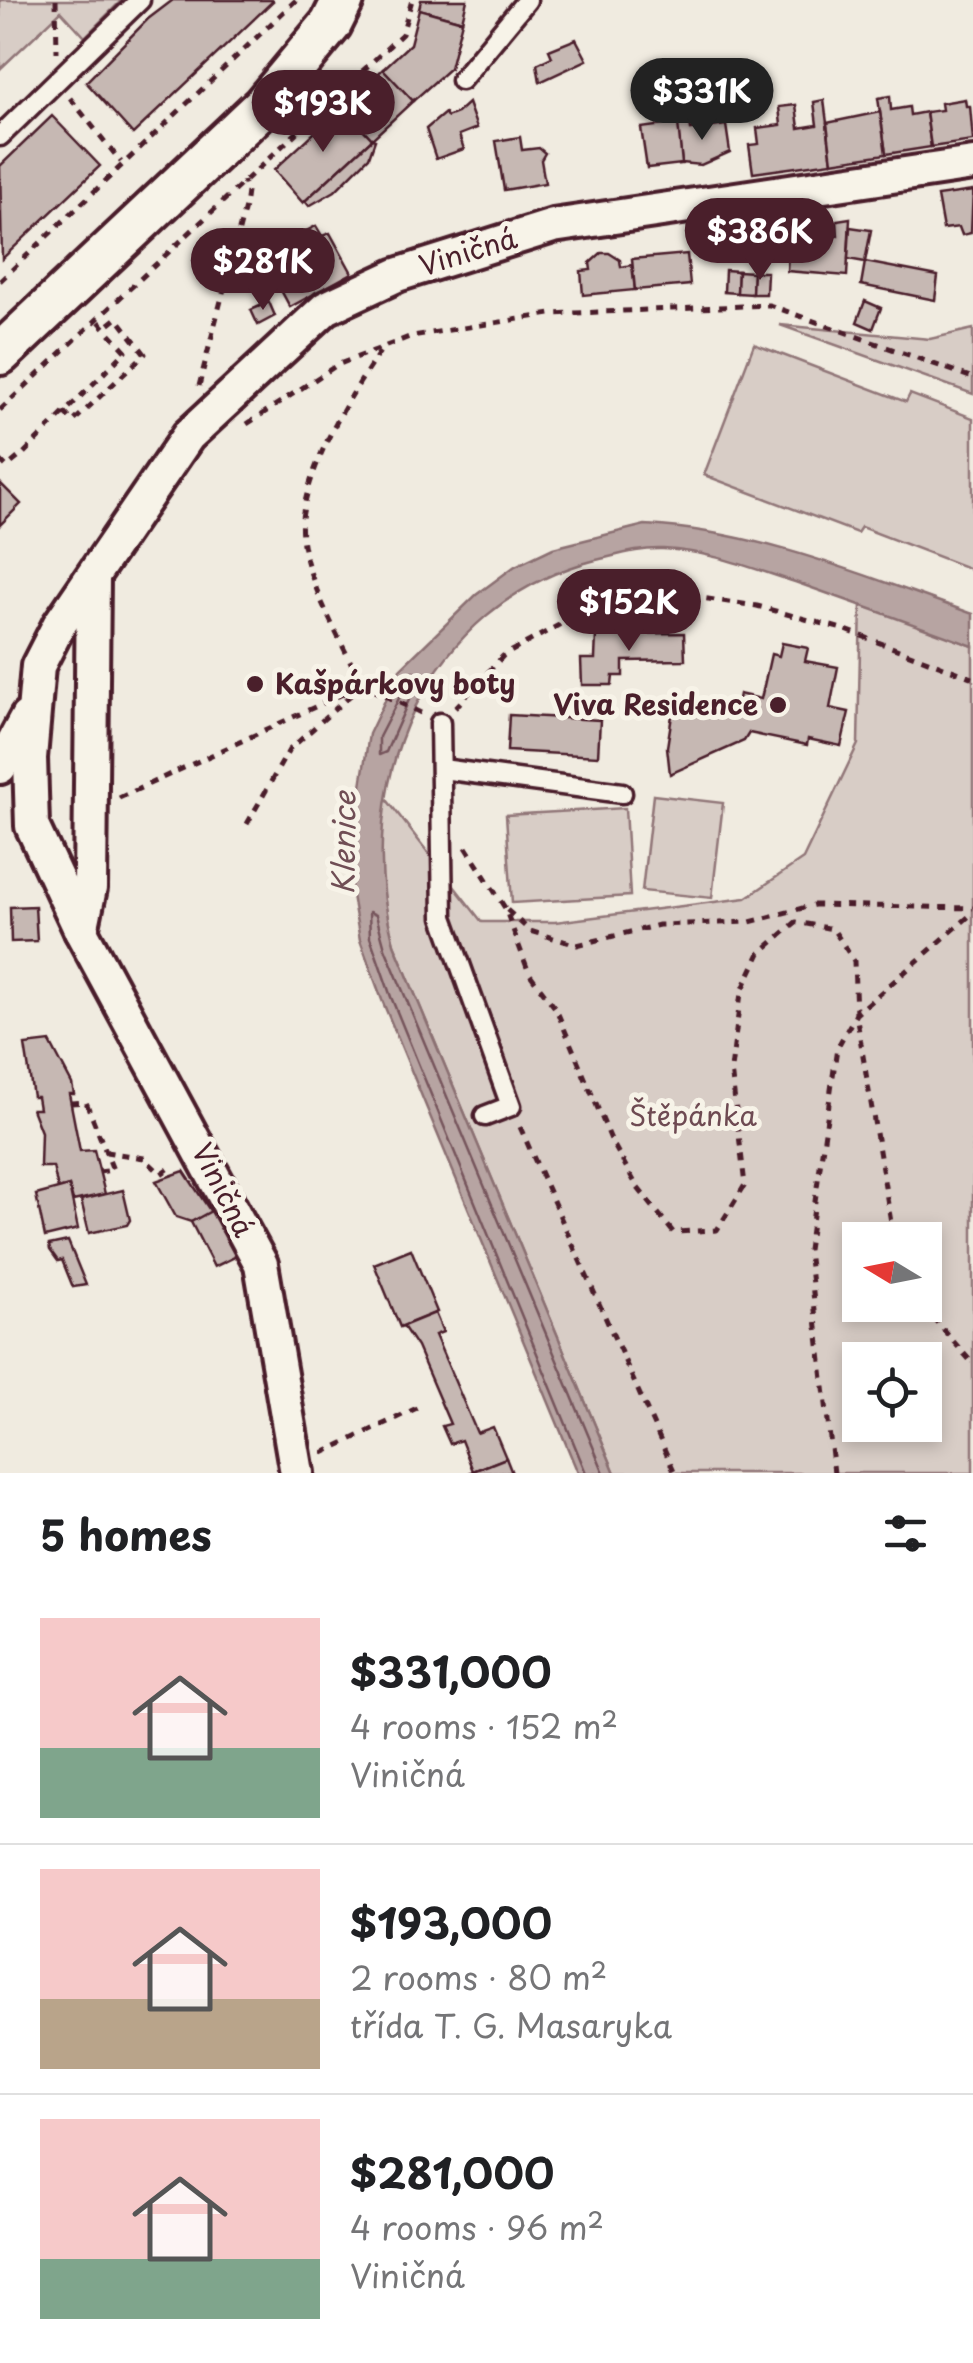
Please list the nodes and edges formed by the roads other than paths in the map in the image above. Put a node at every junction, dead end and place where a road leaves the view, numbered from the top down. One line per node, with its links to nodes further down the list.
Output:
1 (140, 0): 5 (lane)
2 (344, 0): 7 (street)
3 (527, 0): 4 (lane)
4 (461, 80)
5 (0, 136)
6 (973, 164): 8 (street, Viničná)
7 (0, 354)
8 (93, 578): 9 (street, Viničná); 14 (street)
9 (31, 708): 11 (street); 14 (street, Viničná)
10 (440, 723): 12 (lane)
11 (0, 768)
12 (442, 769): 13 (lane); 15 (lane)
13 (622, 793)
14 (81, 931): 16 (street, Viničná)
15 (486, 1116)
16 (298, 1473)

